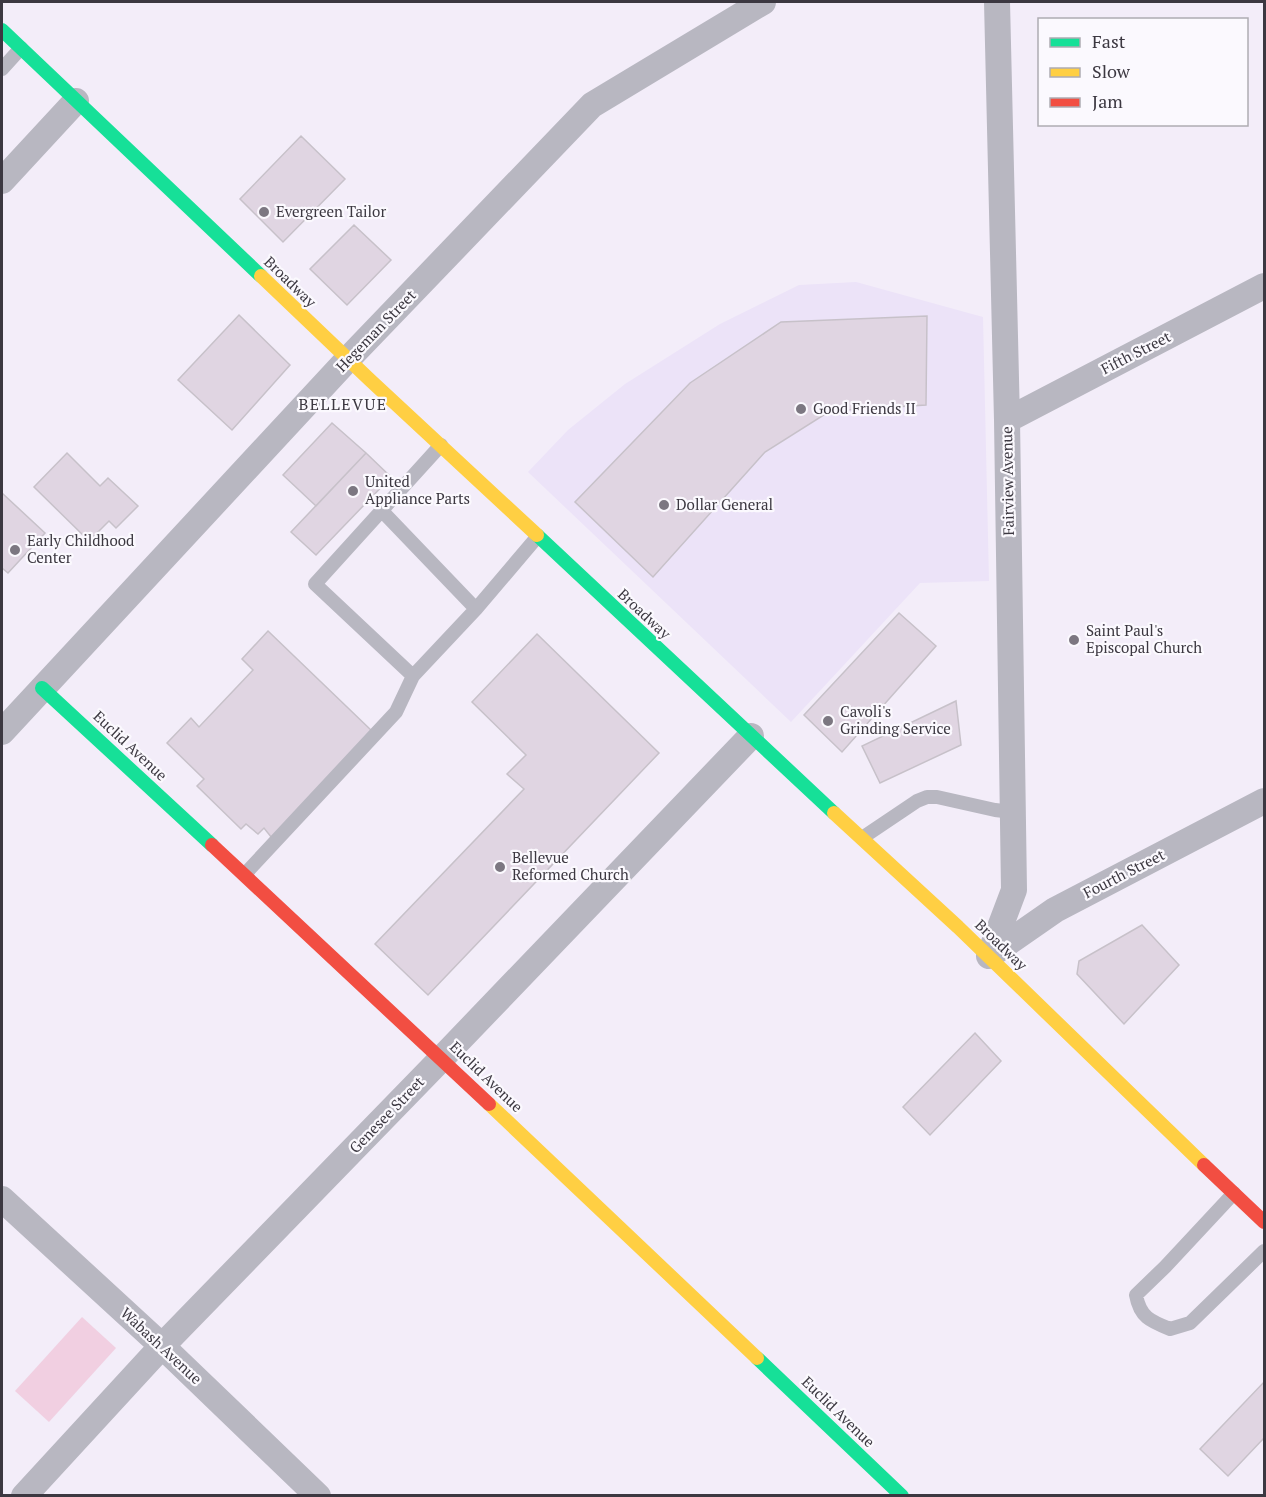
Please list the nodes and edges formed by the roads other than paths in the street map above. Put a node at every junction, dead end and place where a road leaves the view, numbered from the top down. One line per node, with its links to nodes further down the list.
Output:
1 (763, 2): 9 (street, Hegeman Street)
2 (997, 2): 10 (street, Fairview Avenue)
3 (2, 30): 4 (main road, Broadway)
4 (21, 48): 5 (lane); 6 (main road, Broadway)
5 (2, 69)
6 (76, 101): 7 (street); 9 (main road, Broadway)
7 (2, 181)
8 (1264, 286): 10 (street, Fifth Street)
9 (348, 359): 11 (main road, Broadway); 16 (street, Hegeman Street)
10 (1006, 420): 20 (street, Fairview Avenue)
11 (441, 445): 12 (lane); 13 (main road, Broadway)
12 (382, 511): 14 (lane); 15 (lane)
13 (538, 536): 14 (lane); 18 (main road, Broadway)
14 (476, 609): 15 (lane)
15 (412, 676): 22 (lane)
16 (42, 688): 17 (street, Hegeman Street); 22 (main road, Euclid Avenue)
17 (2, 732)
18 (751, 736): 21 (main road, Broadway); 24 (street, Genesee Street)
19 (1264, 801): 23 (street, Fourth Street)
20 (1013, 812): 21 (lane); 23 (street, Fairview Avenue)
21 (862, 838): 23 (main road, Broadway)
22 (245, 874): 24 (main road, Euclid Avenue)
23 (989, 957): 25 (main road, Broadway)
24 (442, 1058): 29 (street, Genesee Street); 32 (main road, Euclid Avenue)
25 (1234, 1193): 27 (main road, Broadway); 28 (lane)
26 (2, 1199): 29 (street, Wabash Avenue)
27 (1264, 1222)
28 (1264, 1251)
29 (162, 1346): 30 (street, Genesee Street); 31 (street, Wabash Avenue)
30 (24, 1496)
31 (318, 1496)
32 (902, 1496)

